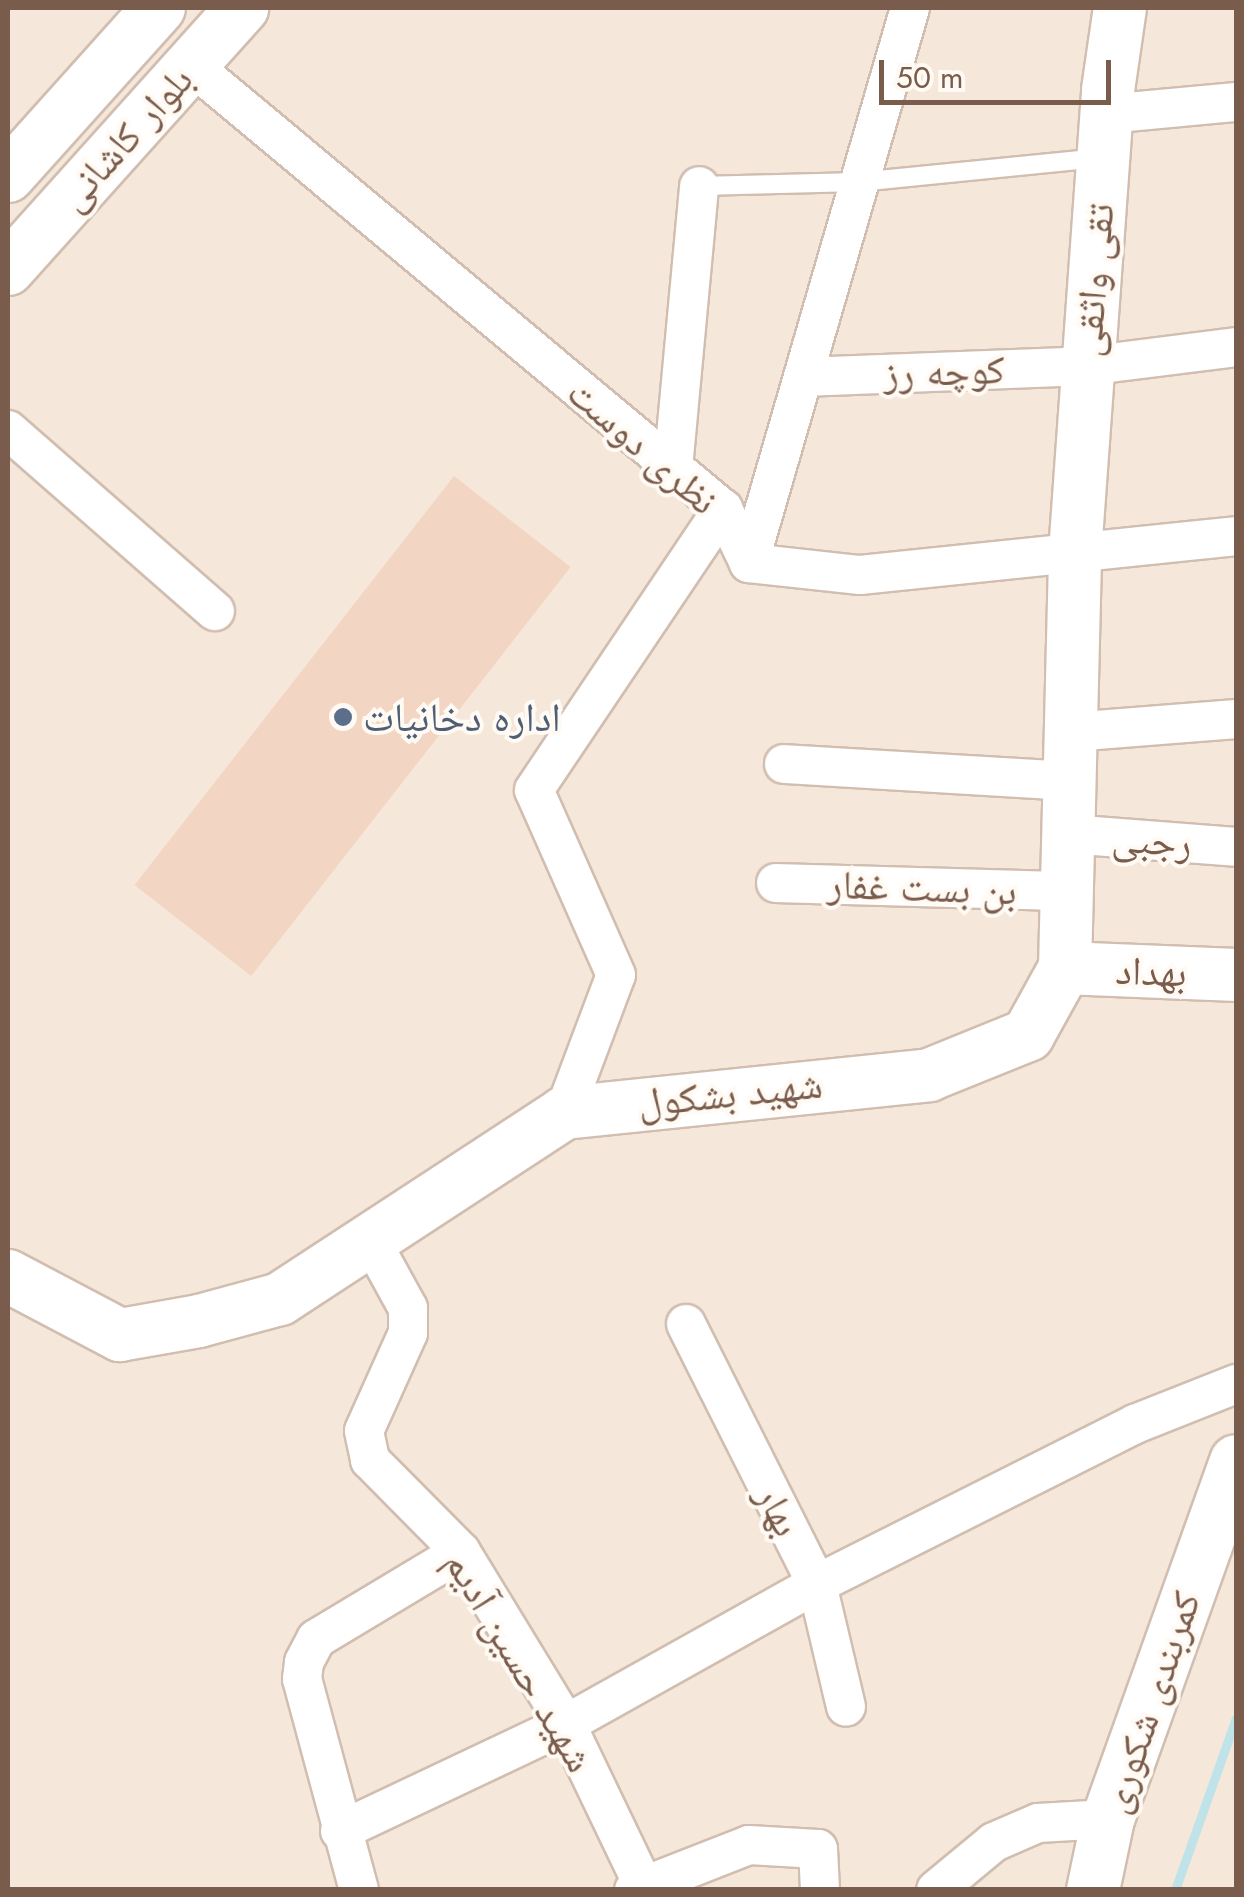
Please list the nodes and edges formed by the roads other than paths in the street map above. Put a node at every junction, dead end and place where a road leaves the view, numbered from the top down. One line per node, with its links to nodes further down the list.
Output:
1 (159, 8): 8 (street, بلوار کاشانی)
2 (242, 8): 5 (street, بلوار کاشانی)
3 (910, 8): 9 (street)
4 (1120, 8): 7 (street, تقی واثقی)
5 (190, 65): 11 (street, بلوار کاشانی); 16 (street, نظری دوست)
6 (1236, 102): 7 (street)
7 (1105, 136): 9 (lane); 13 (street, تقی واثقی)
8 (8, 176)
9 (860, 182): 10 (lane); 14 (street)
10 (699, 186): 16 (street)
11 (8, 269)
12 (1236, 347): 13 (street, کوچه رز)
13 (1086, 366): 14 (street, کوچه رز); 19 (street, تقی واثقی)
14 (802, 377): 20 (street)
15 (8, 430): 21 (street)
16 (673, 468): 17 (street, نظری دوست)
17 (723, 510): 20 (street, نظری دوست); 31 (street)
18 (1236, 536): 19 (street)
19 (1075, 553): 20 (street); 23 (street, شهید بشکول)
20 (748, 563)
21 (215, 611)
22 (1236, 719): 23 (street)
23 (1071, 756): 24 (street); 25 (street, شهید بشکول)
24 (784, 764)
25 (1068, 834): 26 (street, رجبی); 28 (street, شهید بشکول)
26 (1236, 846)
27 (776, 882): 28 (street, بن بست غفار)
28 (1067, 890): 29 (street, شهید بشکول)
29 (1066, 968): 30 (street, بهداد); 31 (street, شهید بشکول)
30 (1236, 974)
31 (564, 1113): 32 (street, شهید بشکول)
32 (370, 1240): 33 (street, شهید بشکول); 37 (street, شهید حسین آدیم)
33 (8, 1276)
34 (686, 1324): 38 (street, بهار)
35 (1236, 1384): 38 (street)
36 (1236, 1461): 41 (street, کمربندی شکوری)
37 (461, 1552): 40 (street, شهید حسین آدیم); 42 (street)
38 (817, 1584): 39 (street, بهار); 40 (street)
39 (846, 1706)
40 (566, 1724): 42 (street); 43 (street, شهید حسین آدیم)
41 (1108, 1819): 46 (street); 47 (street, کمربندی شکوری)
42 (340, 1830): 44 (street)
43 (638, 1887): 45 (street)
44 (359, 1890)
45 (820, 1890)
46 (936, 1890)
47 (1093, 1890)

